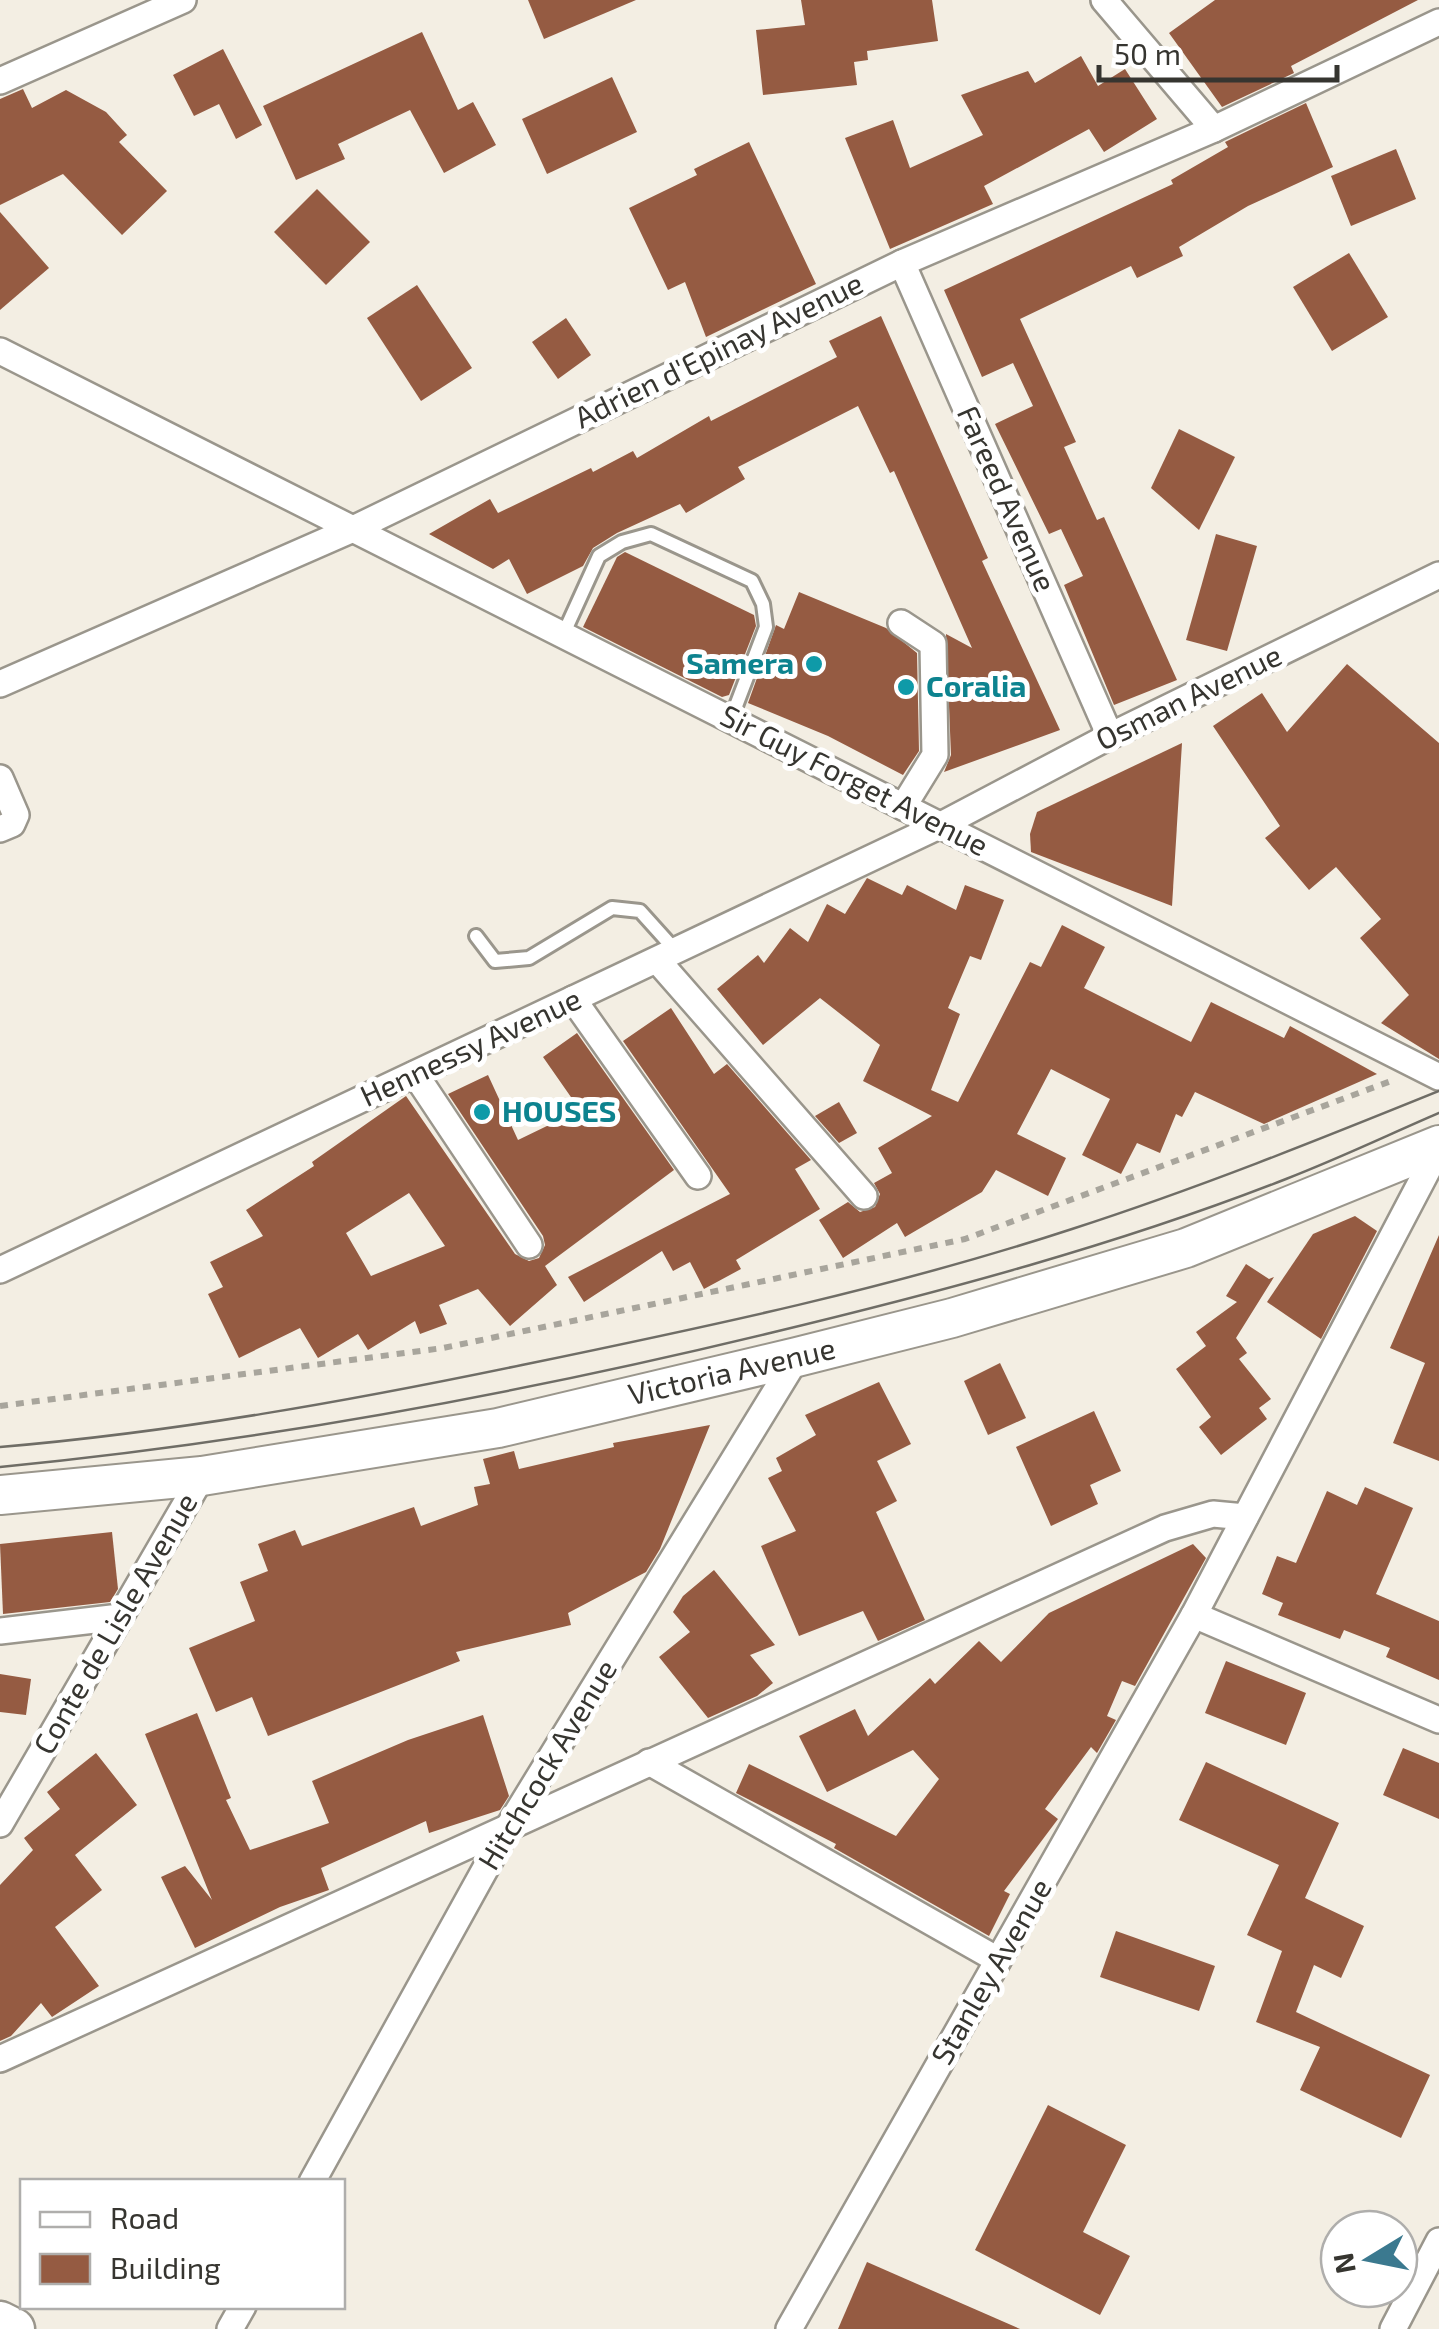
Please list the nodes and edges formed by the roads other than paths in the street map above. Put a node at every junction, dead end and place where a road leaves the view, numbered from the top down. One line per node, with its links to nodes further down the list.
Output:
1 (183, 0): 4 (street)
2 (1104, 0): 5 (street)
3 (1439, 22): 5 (street, Adrien d'Epinay Avenue)
4 (0, 81)
5 (1214, 129): 6 (street, Adrien d'Epinay Avenue)
6 (902, 262): 8 (street, Adrien d'Epinay Avenue); 14 (street, Fareed Avenue)
7 (0, 351): 8 (street, Sir Guy Forget Avenue)
8 (353, 529): 11 (street, Sir Guy Forget Avenue); 12 (street, Adrien d'Epinay Avenue)
9 (1437, 578): 14 (street, Osman Avenue)
10 (901, 623): 16 (street)
11 (563, 635): 13 (street, Sir Guy Forget Avenue); 13 (lane)
12 (0, 684)
13 (731, 719): 16 (street, Sir Guy Forget Avenue)
14 (1110, 736): 17 (street, Osman Avenue)
15 (0, 778): 18 (street)
16 (903, 806): 17 (street, Sir Guy Forget Avenue)
17 (941, 826): 20 (street, Hennessy Avenue); 22 (street, Sir Guy Forget Avenue)
18 (0, 829)
19 (476, 936): 20 (lane)
20 (666, 955): 21 (street, Hennessy Avenue); 26 (street)
21 (573, 999): 23 (street, Hennessy Avenue); 25 (street)
22 (1431, 1073)
23 (415, 1074): 27 (street); 28 (street, Hennessy Avenue)
24 (1439, 1146): 29 (main road, Victoria Avenue); 32 (street, Stanley Avenue)
25 (698, 1176)
26 (864, 1196)
27 (529, 1245)
28 (0, 1270)
29 (797, 1358): 30 (main road, Victoria Avenue); 39 (street, Hitchcock Avenue)
30 (202, 1476): 31 (main road, Victoria Avenue); 34 (street, Conte de Lisle Avenue)
31 (0, 1495)
32 (1246, 1517): 33 (street, Stanley Avenue); 37 (street)
33 (1194, 1615): 36 (street); 40 (street, Stanley Avenue)
34 (120, 1617): 35 (street); 38 (street, Conte de Lisle Avenue)
35 (0, 1631)
36 (1439, 1720)
37 (648, 1762): 39 (street); 40 (street)
38 (0, 1824)
39 (508, 1826): 41 (street); 42 (street, Hitchcock Avenue)
40 (998, 1960): 46 (street, Stanley Avenue)
41 (0, 2059)
42 (314, 2179)
43 (1437, 2248): 47 (street)
44 (0, 2322): 45 (main road)
45 (14, 2329)
46 (789, 2329)
47 (1393, 2329)

